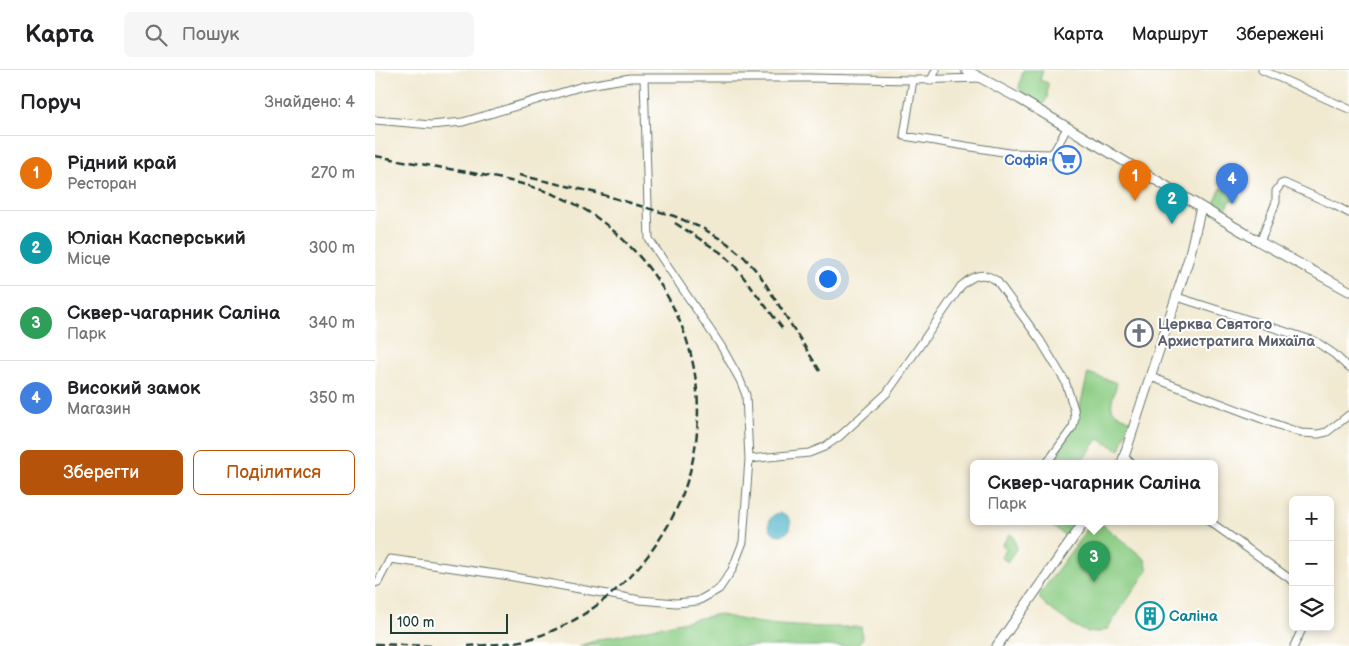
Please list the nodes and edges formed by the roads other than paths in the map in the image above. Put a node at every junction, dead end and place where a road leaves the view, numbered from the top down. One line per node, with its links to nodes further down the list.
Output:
1 (936, 70): 7 (street)
2 (966, 70): 5 (street)
3 (1262, 70): 8 (street)
4 (644, 78): 6 (street); 9 (street); 19 (street)
5 (981, 78): 7 (street); 10 (street)
6 (913, 80): 7 (street); 10 (street)
7 (931, 80)
8 (1349, 109)
9 (375, 120)
10 (1067, 128): 11 (street)
11 (1201, 207): 13 (street); 15 (street)
12 (1349, 213): 13 (street)
13 (1260, 242): 14 (street)
14 (1349, 291)
15 (1177, 297): 16 (street); 17 (street)
16 (1349, 368)
17 (1151, 377): 18 (street); 21 (street)
18 (1349, 415)
19 (749, 459): 20 (street); 25 (street)
20 (1049, 460)
21 (1126, 460)
22 (1082, 525): 27 (street)
23 (1215, 525): 24 (street)
24 (1289, 578)
25 (375, 583)
26 (1301, 631): 28 (street)
27 (997, 646)
28 (1294, 646)

